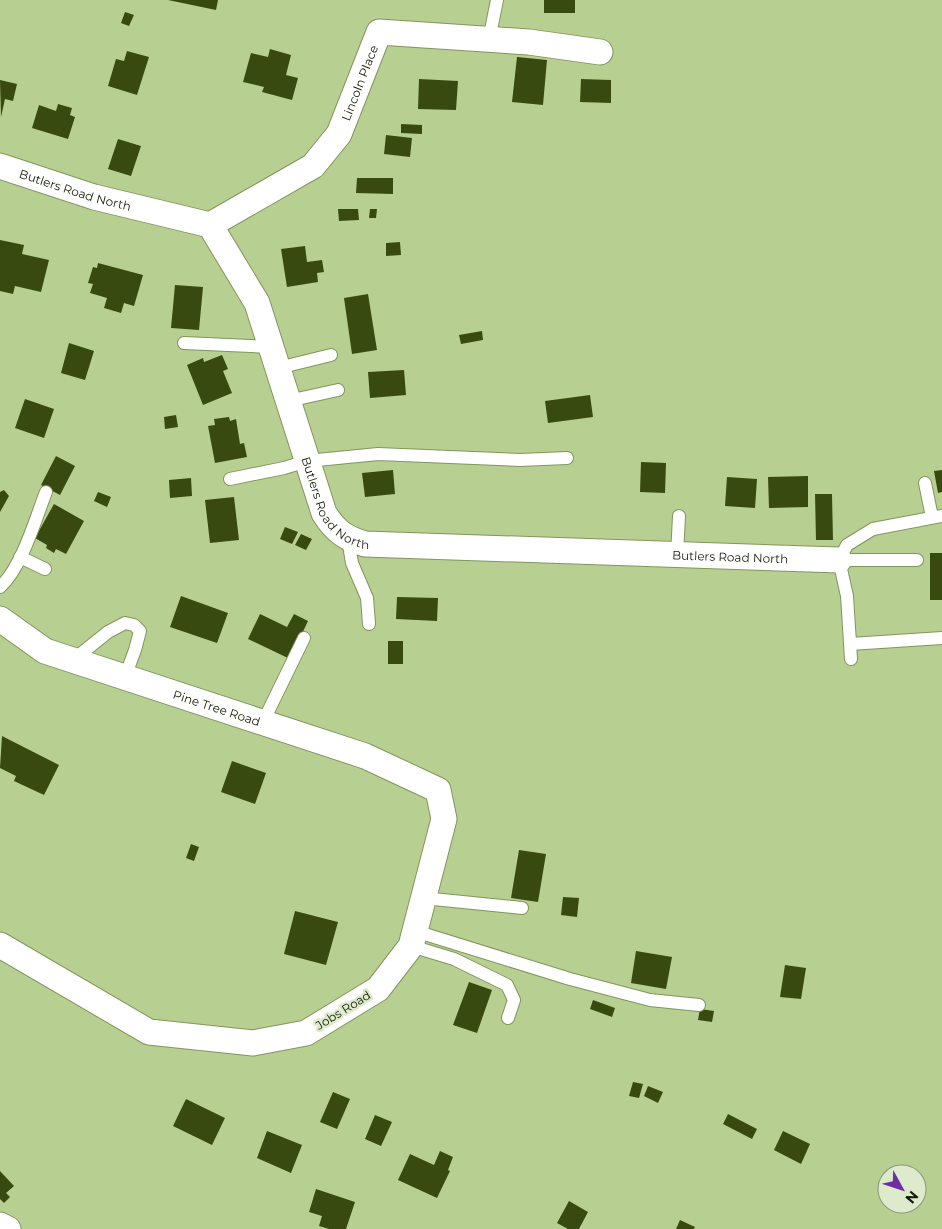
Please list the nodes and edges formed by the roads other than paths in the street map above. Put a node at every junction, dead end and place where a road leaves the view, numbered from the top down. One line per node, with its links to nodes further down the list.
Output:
1 (498, 0): 2 (lane)
2 (489, 40): 3 (street, Lincoln Place); 5 (street, Lincoln Place)
3 (600, 52)
4 (0, 166): 5 (street, Butlers Road North)
5 (210, 225): 8 (street, Butlers Road North)
6 (184, 343): 8 (lane)
7 (331, 355): 8 (lane)
8 (274, 357): 10 (street, Butlers Road North)
9 (338, 390): 10 (lane)
10 (288, 402): 12 (street, Butlers Road North)
11 (566, 458): 12 (lane)
12 (307, 461): 13 (lane); 18 (street, Butlers Road North)
13 (230, 480)
14 (925, 483): 17 (lane)
15 (46, 492): 20 (lane)
16 (679, 516): 19 (lane)
17 (937, 517): 21 (lane)
18 (348, 539): 19 (street, Butlers Road North); 26 (lane)
19 (677, 555): 21 (street, Butlers Road North)
20 (20, 557): 23 (lane); 24 (lane)
21 (839, 560): 22 (lane); 29 (lane)
22 (918, 560)
23 (45, 569)
24 (0, 587)
25 (0, 619): 31 (street, Pine Tree Road)
26 (370, 624)
27 (304, 638): 33 (lane)
28 (942, 638): 29 (lane)
29 (850, 644): 30 (lane)
30 (851, 659)
31 (73, 660): 32 (street, Pine Tree Road); 32 (lane)
32 (125, 677): 33 (street, Pine Tree Road)
33 (262, 722): 34 (street, Pine Tree Road)
34 (438, 790): 35 (street, Jobs Road)
35 (424, 898): 36 (lane); 37 (street, Jobs Road)
36 (522, 908)
37 (413, 939): 38 (street, Jobs Road); 39 (lane); 40 (lane)
38 (0, 945)
39 (699, 1005)
40 (508, 1018)
41 (0, 1225): 42 (street)
42 (8, 1229)

